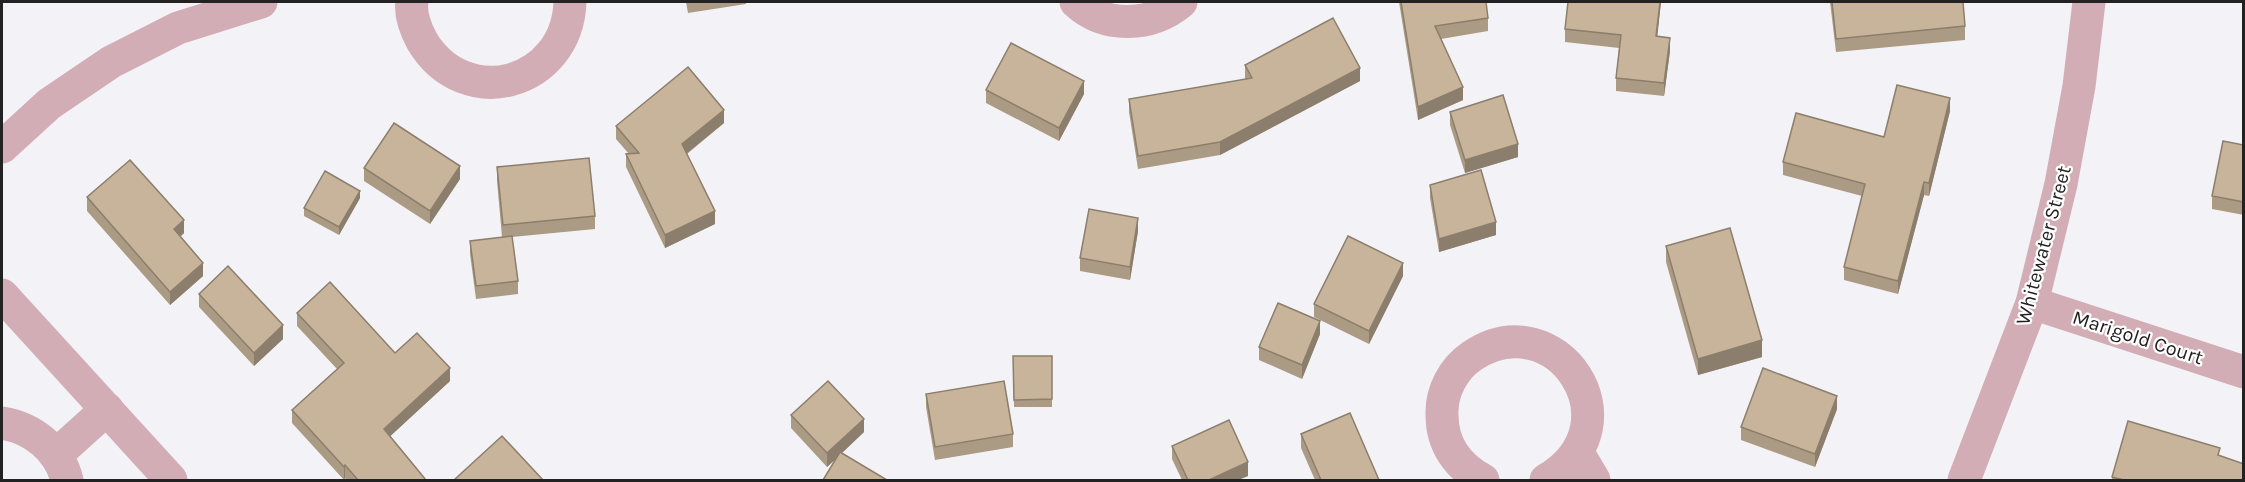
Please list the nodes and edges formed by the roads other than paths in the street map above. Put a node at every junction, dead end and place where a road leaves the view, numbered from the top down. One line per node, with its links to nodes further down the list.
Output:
1 (261, 2): 7 (street)
2 (412, 2): 3 (street)
3 (570, 2)
4 (1076, 2): 5 (street)
5 (1181, 2)
6 (2089, 2): 9 (street, Whitewater Street)
7 (2, 147)
8 (2, 295): 11 (street)
9 (2031, 303): 10 (street, Marigold Court); 19 (street, Whitewater Street)
10 (2244, 372)
11 (107, 409): 14 (street); 15 (street)
12 (2, 423): 14 (street)
13 (1578, 453): 16 (street); 17 (street); 18 (street)
14 (61, 467)
15 (171, 480)
16 (1483, 480)
17 (1546, 480)
18 (1594, 480)
19 (1964, 480)

